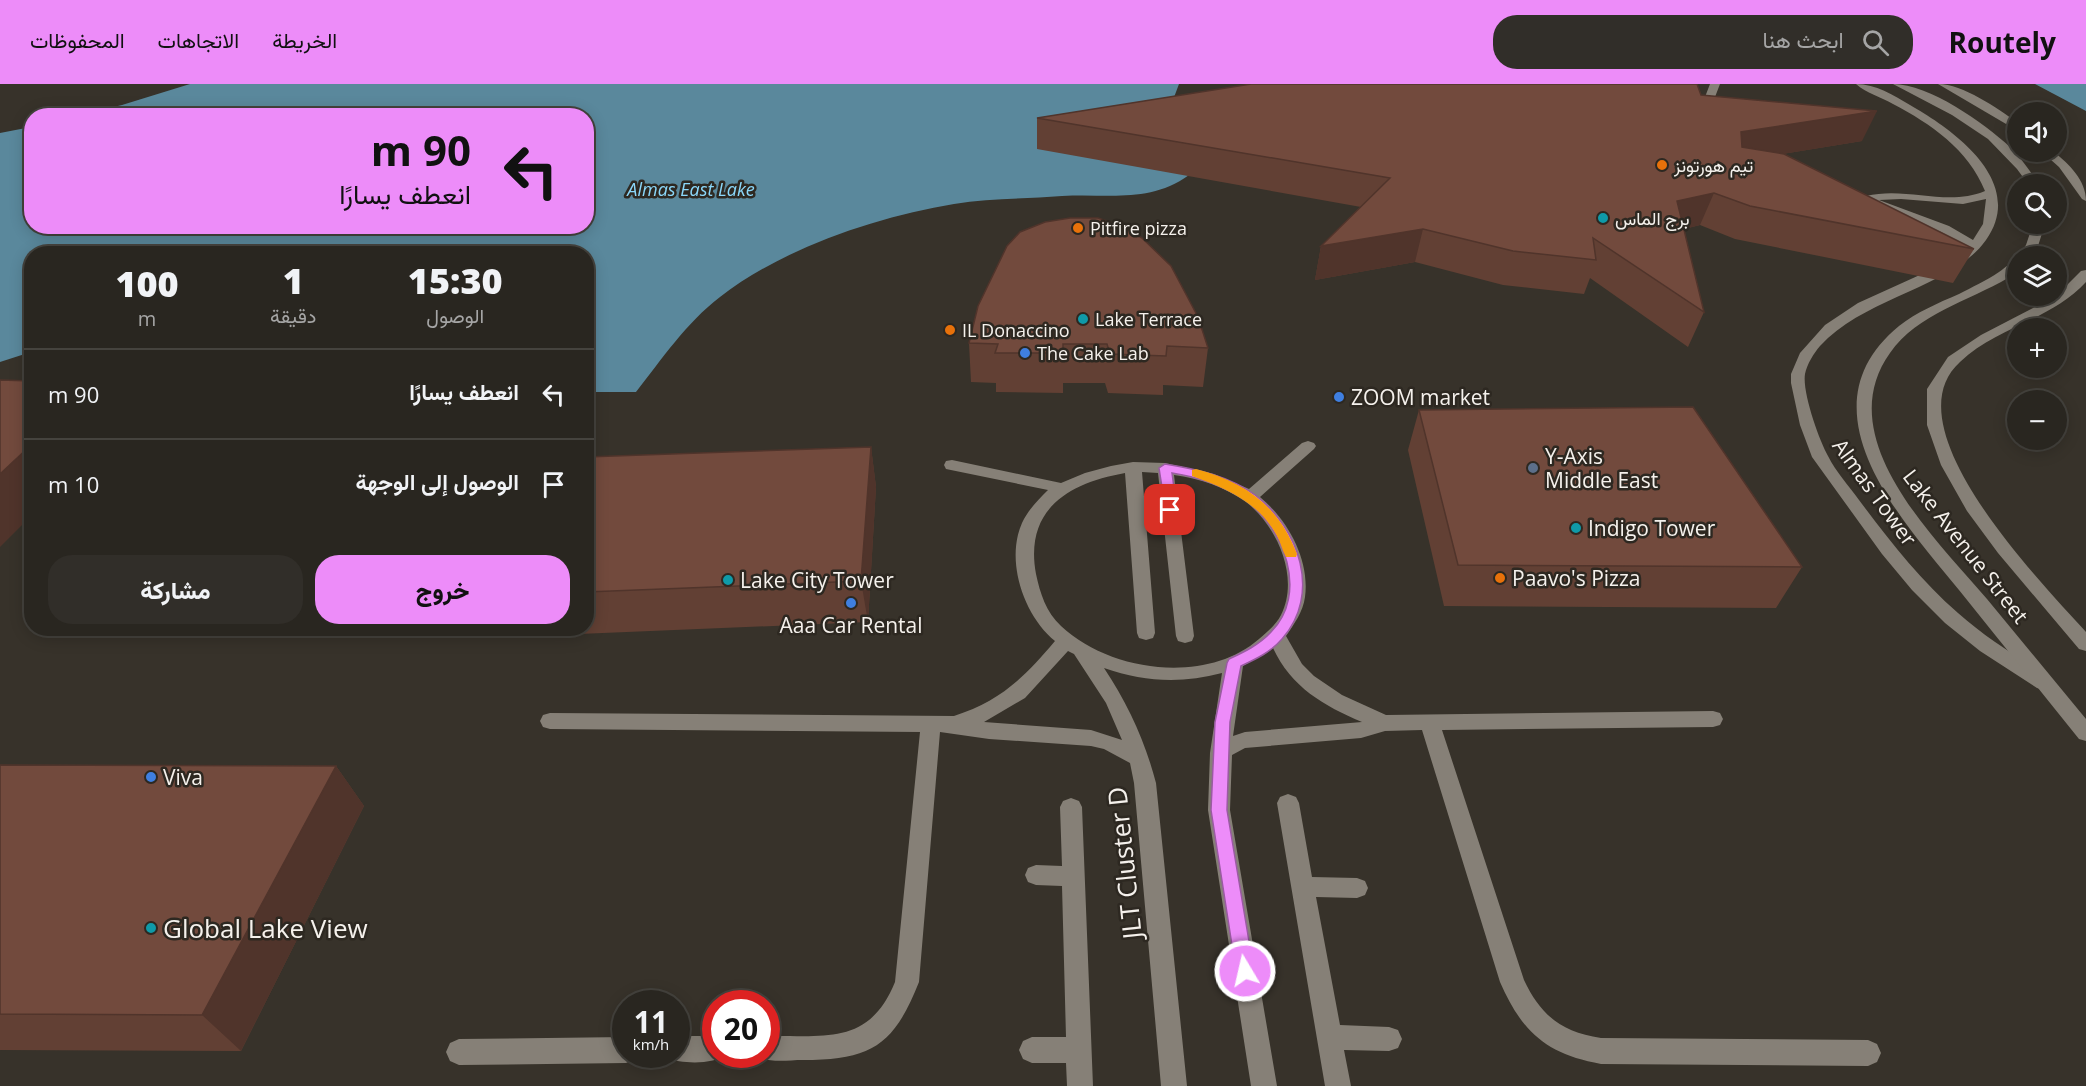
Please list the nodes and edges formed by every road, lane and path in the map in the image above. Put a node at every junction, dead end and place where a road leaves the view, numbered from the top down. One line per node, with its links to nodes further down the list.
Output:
1 (1715, 84): 6 (street)
2 (1861, 84): 9 (street)
3 (1898, 84): 8 (street)
4 (1943, 84): 5 (street)
5 (2007, 120)
6 (1723, 128)
7 (2060, 162): 10 (street)
8 (2027, 174)
9 (1992, 192): 11 (street, Almas Tower); 11 (street)
10 (2086, 197)
11 (1975, 247): 26 (street, Almas Tower)
12 (2007, 271): 26 (street, Lake Avenue Street)
13 (2086, 274): 23 (street, Lake Avenue Street)
14 (1308, 446): 19 (street)
15 (952, 465): 18 (street)
16 (1133, 467): 17 (street, JLT Cluster D); 18 (street, JLT Cluster D); 20 (street)
17 (1165, 468): 19 (street, JLT Cluster D); 21 (street)
18 (1062, 488): 24 (street, JLT Cluster D)
19 (1250, 497): 22 (street, JLT Cluster D)
20 (1146, 633)
21 (1185, 636)
22 (1277, 636): 25 (street, JLT Cluster D); 29 (street)
23 (2086, 644)
24 (1074, 646): 25 (street, JLT Cluster D); 31 (street); 34 (street, JLT Cluster D)
25 (1234, 663): 33 (street)
26 (2046, 683): 32 (street, Lake Avenue Street)
27 (1713, 718): 30 (street)
28 (550, 721): 31 (street)
29 (1385, 723): 30 (street); 33 (street)
30 (1430, 723): 48 (street)
31 (942, 724): 34 (street); 43 (street)
32 (2086, 733)
33 (1220, 753): 51 (street)
34 (1140, 759): 50 (street, JLT Cluster D)
35 (1288, 803): 39 (street)
36 (1071, 807): 38 (street)
37 (1036, 875): 38 (street)
38 (1073, 876): 46 (street)
39 (1302, 887): 40 (street); 41 (street)
40 (1357, 888)
41 (1330, 1037): 42 (street); 52 (street)
42 (1389, 1039)
43 (780, 1048)
44 (612, 1050): 47 (street)
45 (1032, 1050): 46 (street)
46 (1078, 1050): 49 (street)
47 (459, 1052)
48 (1868, 1053)
49 (1080, 1086)
50 (1174, 1086)
51 (1264, 1086)
52 (1338, 1086)

